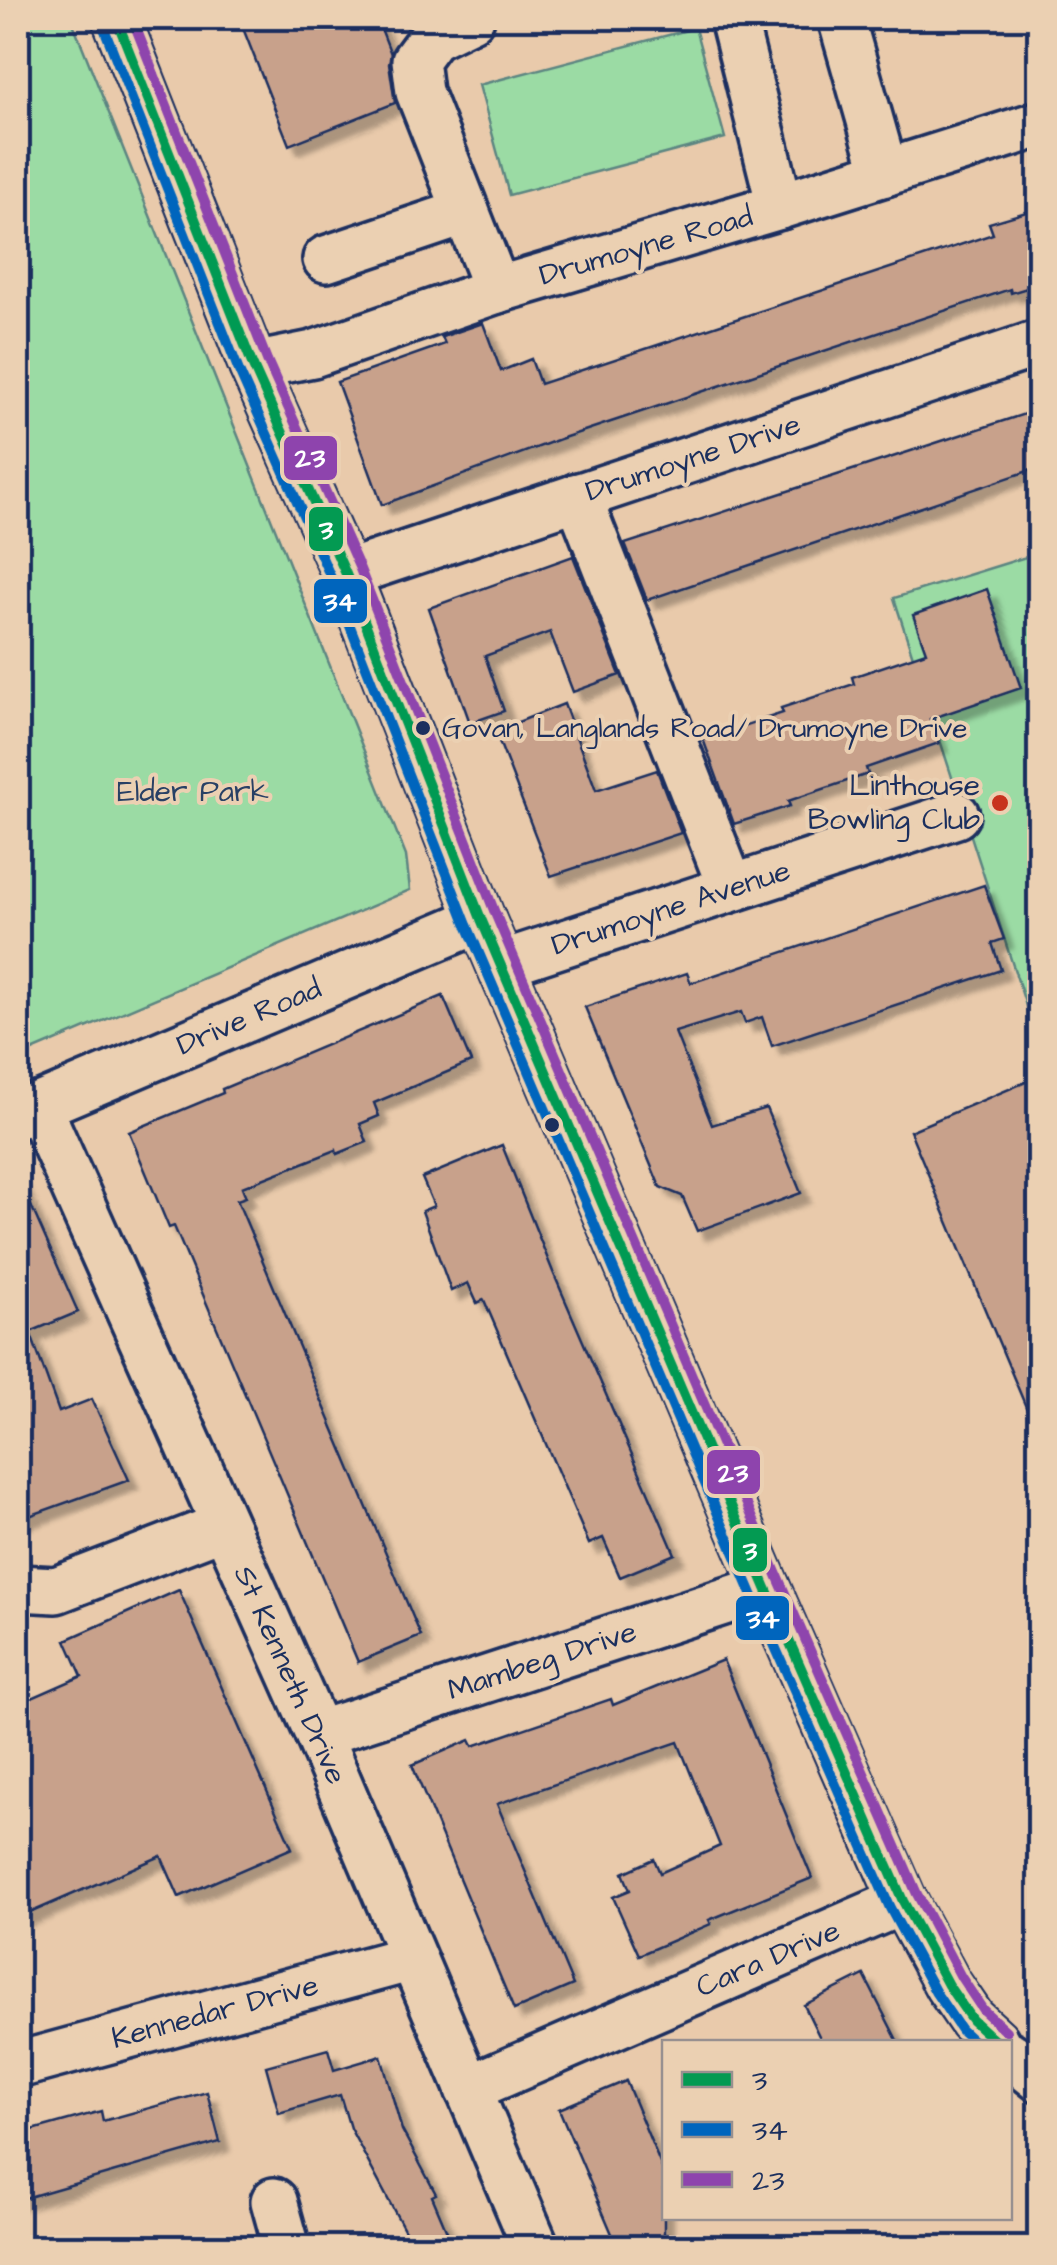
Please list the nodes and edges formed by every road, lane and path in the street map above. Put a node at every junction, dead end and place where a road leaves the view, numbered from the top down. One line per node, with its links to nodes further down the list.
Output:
1 (116, 18): 12 (street)
2 (470, 18): 8 (street)
3 (733, 18): 7 (street)
4 (841, 18): 6 (street)
5 (1040, 124): 6 (street, Drumoyne Road)
6 (886, 172): 7 (street, Drumoyne Road)
7 (780, 206): 10 (street, Drumoyne Road)
8 (466, 212): 9 (street); 10 (street)
9 (326, 259)
10 (497, 290): 12 (street, Drumoyne Road)
11 (1040, 343): 13 (street, Drumoyne Drive)
12 (253, 366): 14 (street)
13 (578, 496): 14 (street, Drumoyne Drive); 16 (street)
14 (346, 574): 17 (street)
15 (956, 815): 16 (street, Drumoyne Avenue)
16 (731, 888): 18 (street, Drumoyne Avenue)
17 (481, 919): 18 (street); 19 (street, Drive Road)
18 (500, 964): 22 (street)
19 (28, 1110): 20 (street, St Kenneth Drive)
20 (223, 1526): 21 (street); 23 (street, St Kenneth Drive)
21 (18, 1588)
22 (766, 1588): 23 (street, Mambeg Drive); 24 (street)
23 (318, 1734): 25 (street, St Kenneth Drive)
24 (903, 1901): 26 (street); 30 (street, Cara Drive)
25 (412, 1958): 28 (street, Kennedar Drive); 30 (street, St Kenneth Drive)
26 (994, 2040)
27 (1012, 2057): 29 (street)
28 (18, 2065)
29 (1040, 2079)
30 (468, 2088): 33 (street, St Kenneth Drive)
31 (274, 2201): 32 (street)
32 (287, 2248)
33 (536, 2248)

